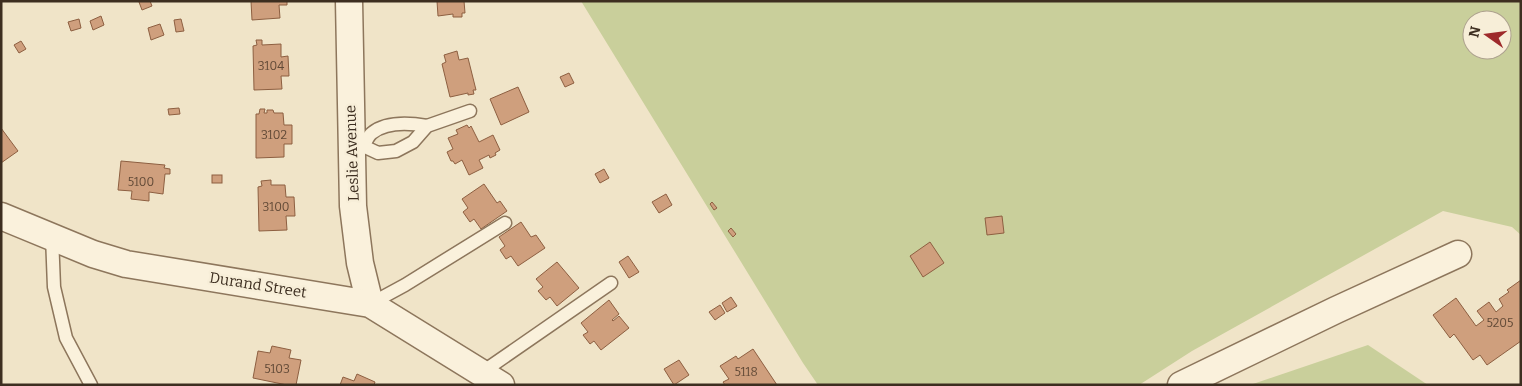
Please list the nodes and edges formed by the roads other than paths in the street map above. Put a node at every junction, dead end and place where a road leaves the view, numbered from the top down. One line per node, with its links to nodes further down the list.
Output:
1 (349, 1): 4 (street, Leslie Avenue)
2 (470, 111): 3 (lane)
3 (427, 126): 4 (lane); 4 (lane)
4 (357, 147): 10 (street, Leslie Avenue)
5 (1, 216): 7 (street, Durand Street)
6 (505, 223): 10 (lane)
7 (52, 236): 10 (street, Durand Street); 12 (lane)
8 (1458, 254): 13 (street)
9 (611, 283): 11 (lane)
10 (370, 304): 11 (street, Durand Street)
11 (491, 379)
12 (91, 385)
13 (1181, 385)

